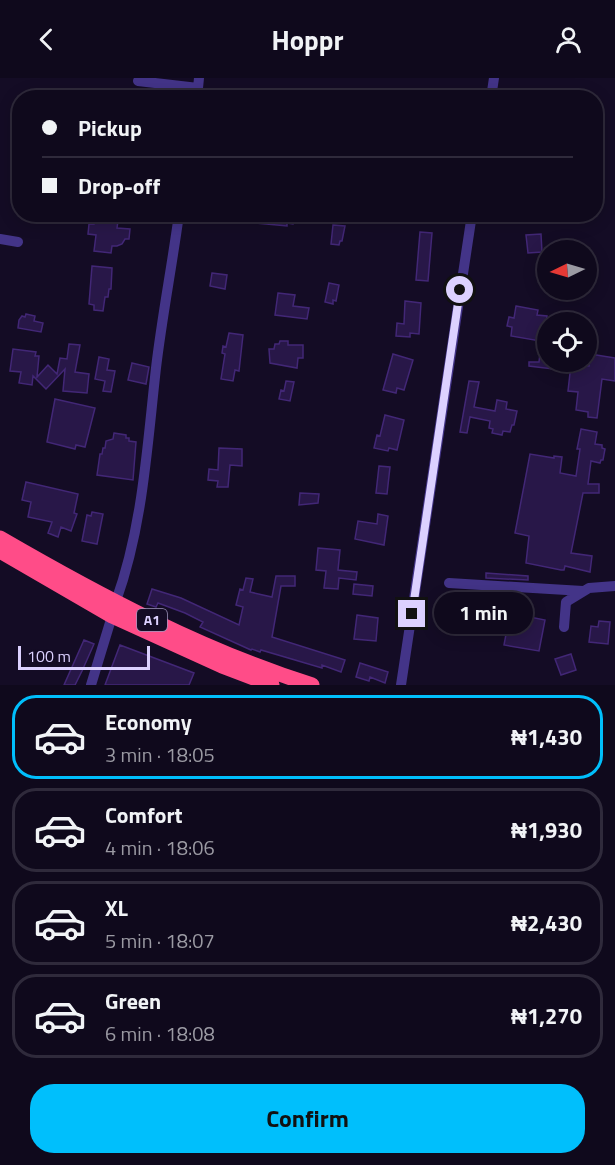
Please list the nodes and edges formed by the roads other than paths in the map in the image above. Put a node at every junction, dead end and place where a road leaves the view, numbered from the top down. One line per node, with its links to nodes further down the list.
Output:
1 (138, 81): 2 (street)
2 (198, 88)
3 (179, 222): 12 (street)
4 (471, 222): 17 (street)
5 (0, 239): 6 (street)
6 (18, 242)
7 (0, 538): 12 (highway, A1)
8 (0, 551): 12 (highway, A1)
9 (449, 583): 11 (street)
10 (615, 586): 11 (street)
11 (583, 591): 13 (street)
12 (114, 609): 14 (street); 15 (highway, A1); 16 (highway, A1)
13 (564, 627)
14 (91, 685)
15 (272, 685)
16 (312, 685)
17 (401, 685)

